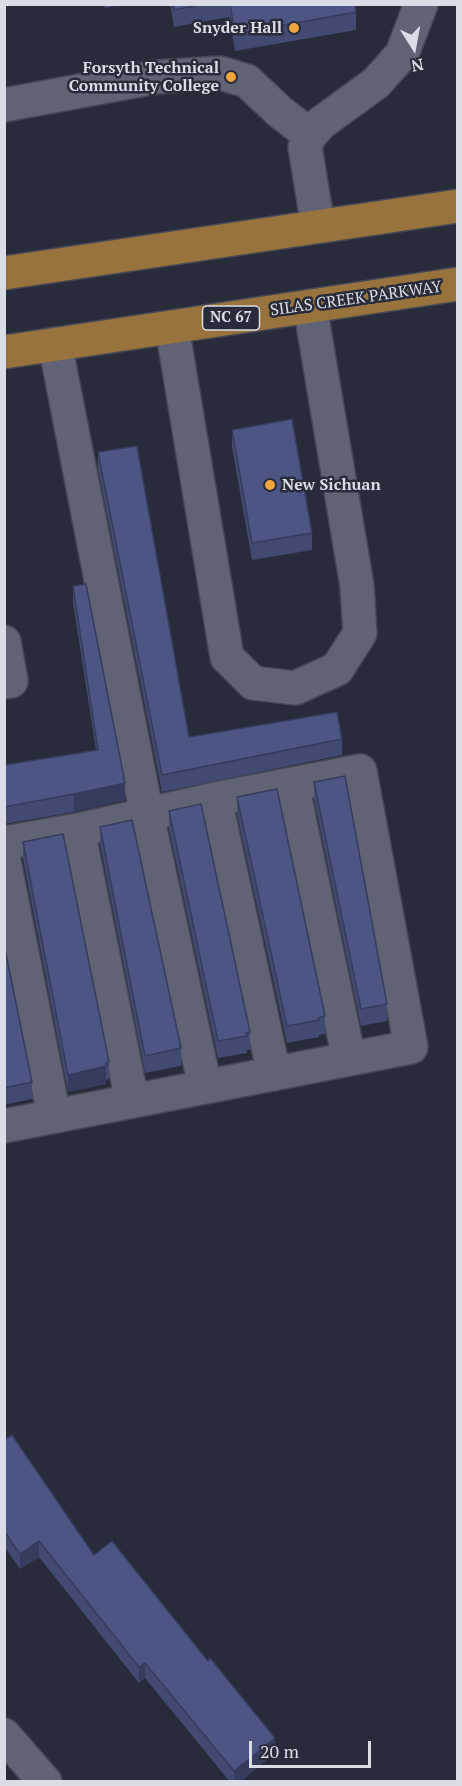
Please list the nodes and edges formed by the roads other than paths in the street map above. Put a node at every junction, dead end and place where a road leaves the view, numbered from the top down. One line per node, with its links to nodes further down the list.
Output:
1 (421, 4): 3 (street)
2 (4, 105): 3 (street)
3 (310, 135): 5 (street)
4 (458, 206): 5 (main road)
5 (318, 226): 6 (main road)
6 (4, 273)
7 (458, 284): 8 (main road, SILAS CREEK PARKWAY / NC 67)
8 (310, 306): 9 (main road, SILAS CREEK PARKWAY / NC 67); 9 (street)
9 (172, 327): 10 (main road, SILAS CREEK PARKWAY / NC 67)
10 (55, 344): 11 (main road, SILAS CREEK PARKWAY / NC 67); 16 (street)
11 (4, 352)
12 (4, 642): 13 (street)
13 (4, 682)
14 (292, 784): 15 (street); 20 (street); 20 (street)
15 (215, 799): 16 (street); 21 (street)
16 (147, 815): 17 (street); 22 (street)
17 (78, 830): 18 (street); 23 (street)
18 (4, 843)
19 (4, 861): 24 (street)
20 (349, 1059): 21 (street)
21 (274, 1074): 22 (street)
22 (205, 1087): 23 (street)
23 (132, 1101): 24 (street)
24 (54, 1116): 25 (street)
25 (4, 1126)
26 (4, 1735): 27 (street)
27 (45, 1782)

